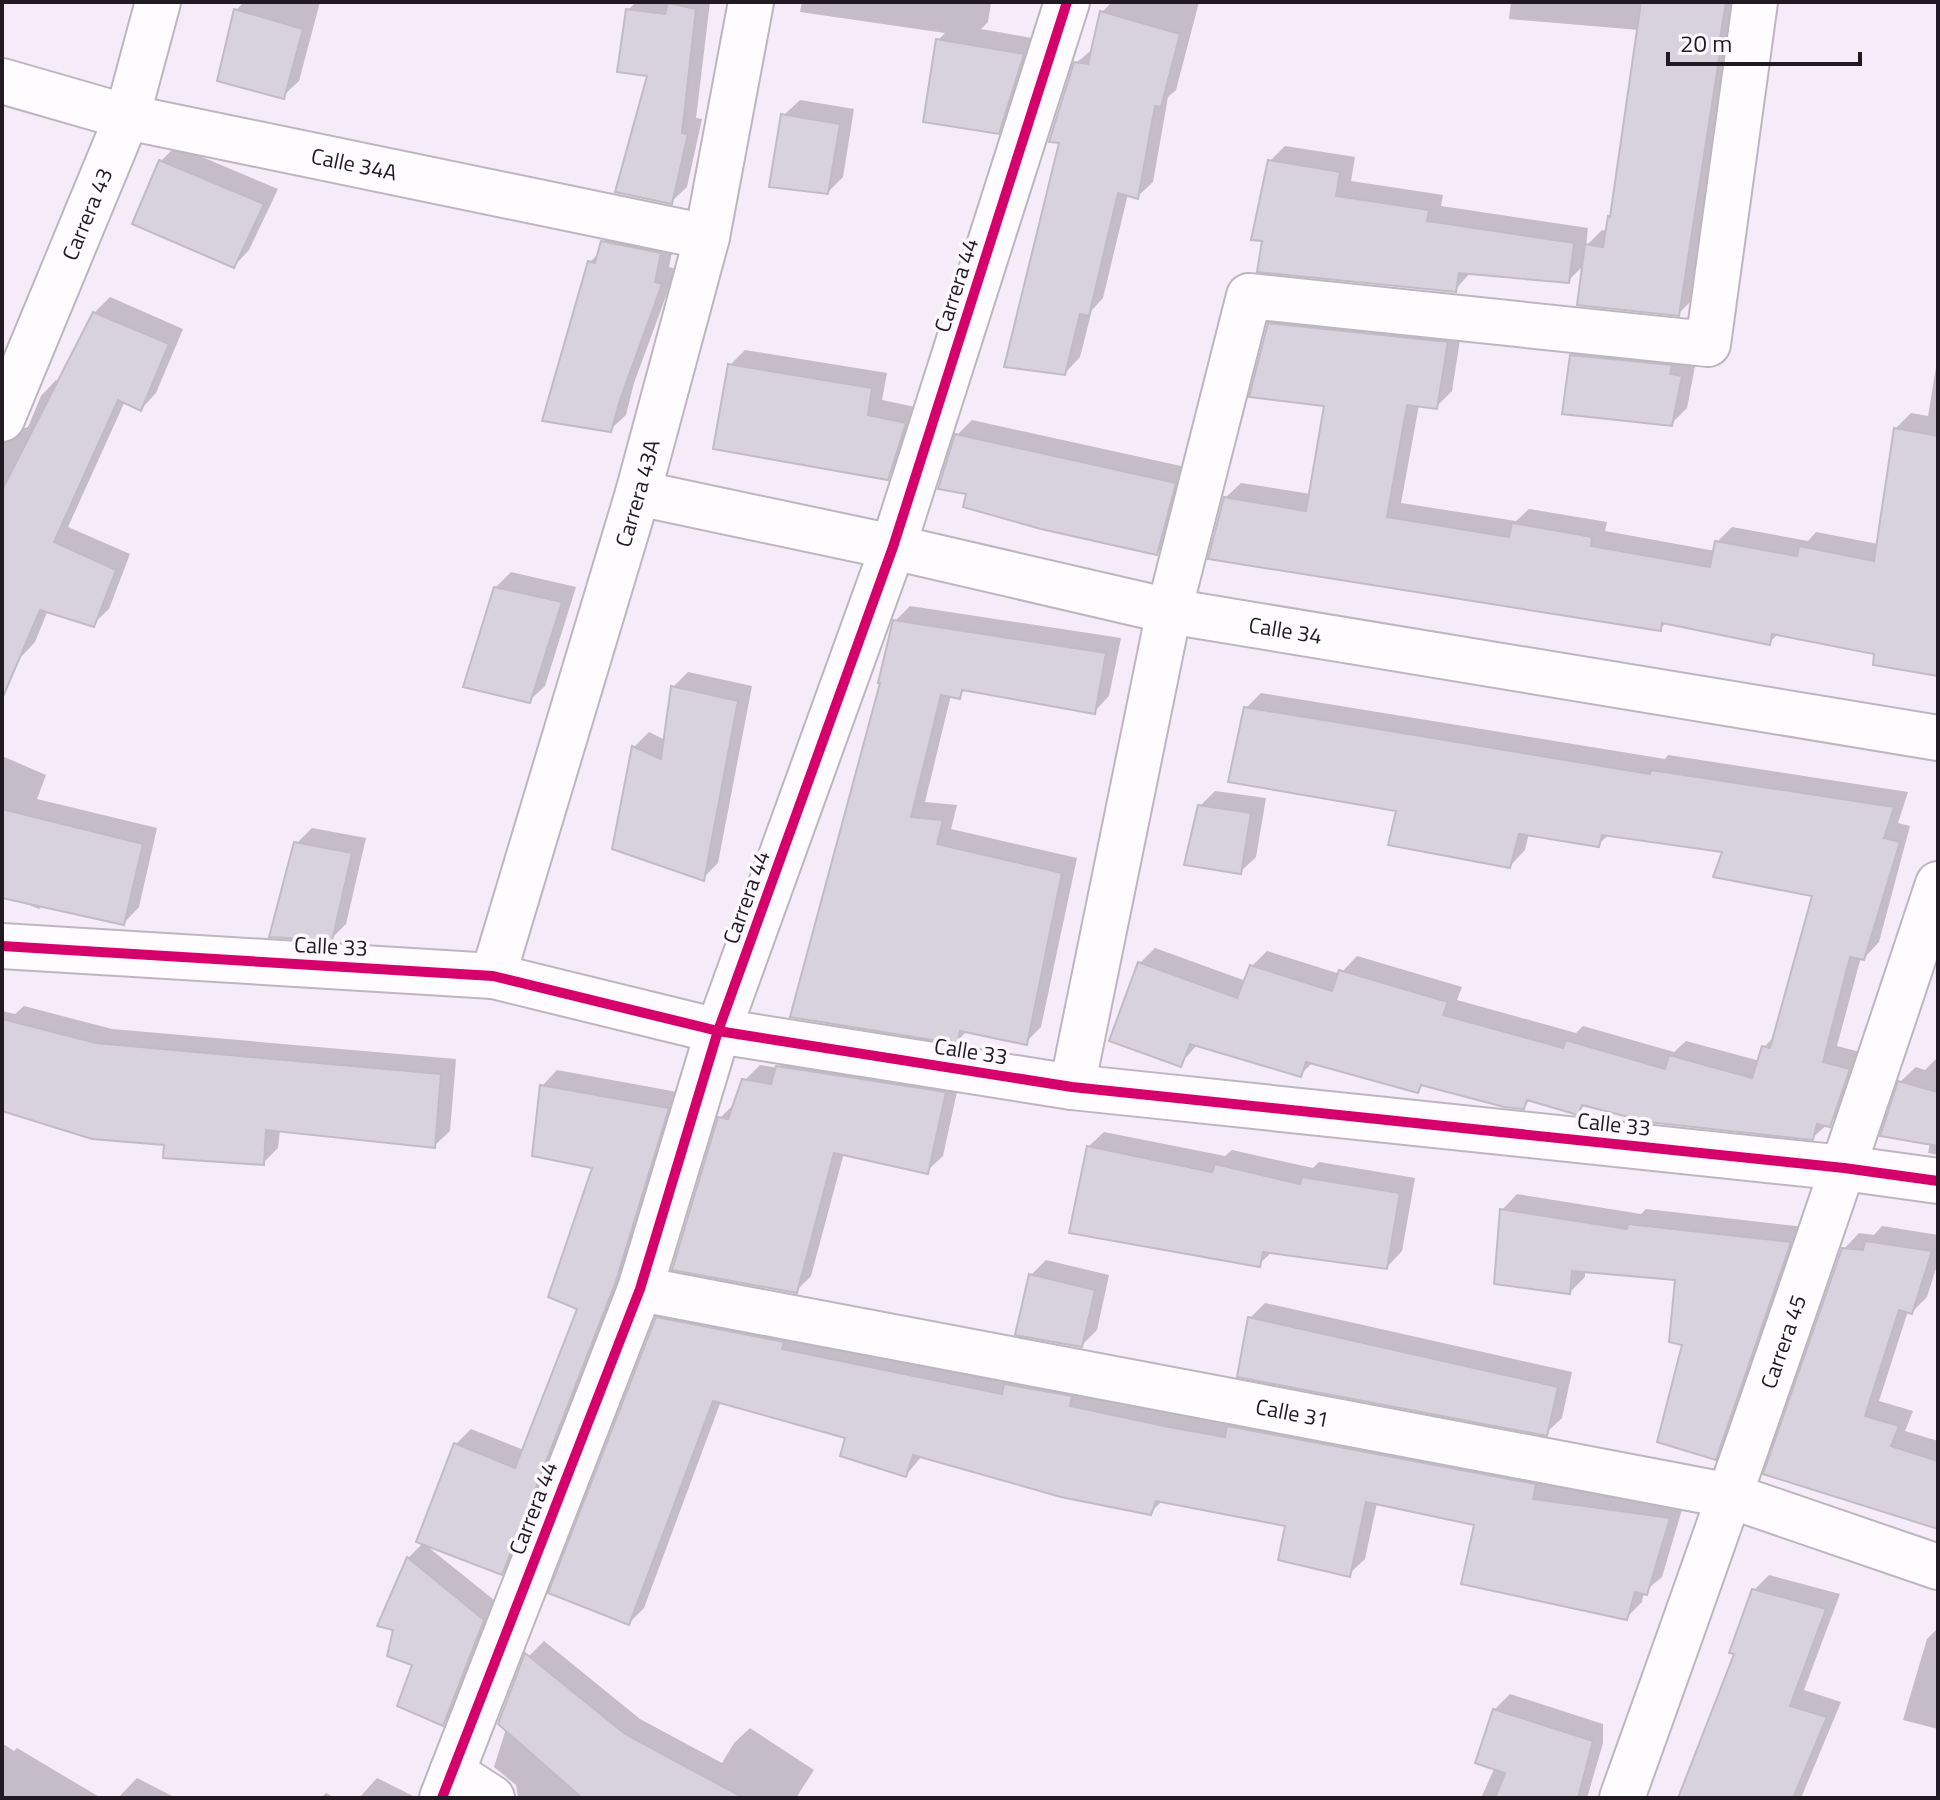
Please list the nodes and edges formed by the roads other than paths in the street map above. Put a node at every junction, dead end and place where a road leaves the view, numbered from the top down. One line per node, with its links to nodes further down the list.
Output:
1 (158, 2): 6 (street, Carrera 43)
2 (751, 2): 7 (street, Carrera 43A)
3 (1067, 2): 10 (street, Carrera 44)
4 (1755, 2): 11 (street)
5 (2, 81): 6 (street, Calle 34A)
6 (127, 117): 7 (street, Calle 34A); 8 (street, Carrera 43)
7 (707, 237): 9 (street, Carrera 43A)
8 (2, 419)
9 (638, 493): 10 (street, Calle 34); 15 (street, Carrera 43A)
10 (893, 547): 11 (street, Calle 34); 16 (street, Carrera 44)
11 (1169, 611): 12 (street, Calle 34); 17 (street)
12 (1938, 738)
13 (1938, 884): 18 (street, Carrera 45)
14 (2, 946): 15 (street, Calle 33)
15 (493, 976): 16 (street, Calle 33)
16 (718, 1031): 17 (street, Calle 33); 20 (street, Carrera 44)
17 (1072, 1087): 18 (street, Calle 33)
18 (1844, 1168): 19 (street, Calle 33); 21 (street, Carrera 45)
19 (1938, 1181)
20 (640, 1289): 21 (street, Calle 31); 23 (street, Carrera 44)
21 (1731, 1496): 22 (street, Calle 31); 25 (street, Carrera 45)
22 (1938, 1567)
23 (447, 1785): 24 (street)
24 (492, 1798)
25 (1622, 1798)

